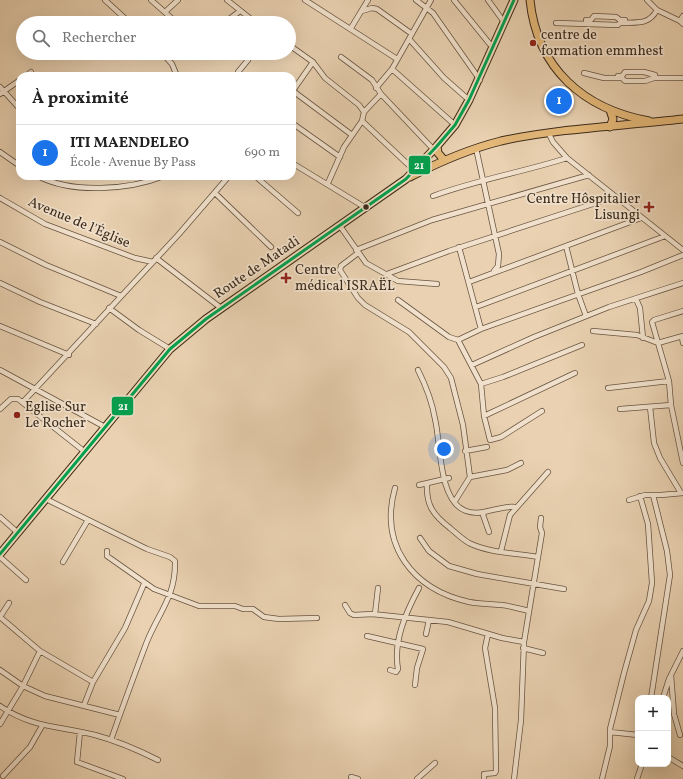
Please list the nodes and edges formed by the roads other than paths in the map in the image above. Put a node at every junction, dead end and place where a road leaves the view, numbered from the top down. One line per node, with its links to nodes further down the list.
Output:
1 (105, 0): 19 (street)
2 (151, 0): 18 (street)
3 (227, 0): 17 (street)
4 (306, 0): 29 (street)
5 (368, 0): 16 (street)
6 (416, 0): 14 (street)
7 (431, 0): 14 (street)
8 (454, 0): 32 (street)
9 (488, 0): 27 (street)
10 (514, 0): 27 (highway, Route de Matadi)
11 (530, 0): 57 (highway)
12 (647, 0): 15 (street)
13 (176, 1): 18 (street)
14 (427, 7): 30 (street); 47 (street)
15 (656, 9): 26 (street); 28 (street)
16 (362, 10): 29 (street); 30 (street)
17 (240, 11): 21 (street); 22 (street)
18 (165, 12): 20 (street)
19 (122, 16)
20 (169, 16)
21 (233, 16)
22 (247, 16)
23 (683, 16): 28 (street)
24 (556, 21): 25 (street)
25 (591, 21): 26 (street); 26 (street)
26 (620, 21)
27 (504, 22): 32 (highway, Route de Matadi)
28 (681, 23)
29 (351, 28): 35 (street)
30 (412, 34): 31 (street)
31 (410, 40): 35 (street); 55 (street)
32 (493, 49): 47 (highway, Route de Matadi)
33 (296, 51): 38 (street)
34 (341, 57): 51 (street)
35 (397, 59): 39 (street)
36 (168, 60): 40 (street)
37 (248, 60): 41 (street)
38 (313, 62): 49 (street); 58 (street)
39 (392, 70): 51 (street); 62 (street)
40 (175, 72)
41 (238, 72)
42 (584, 73): 44 (street)
43 (606, 76): 44 (street)
44 (622, 77): 45 (street); 45 (street)
45 (651, 77): 46 (street)
46 (683, 77)
47 (480, 80): 55 (highway, Route de Matadi)
48 (16, 83): 52 (street)
49 (296, 85)
50 (0, 87): 52 (street)
51 (376, 88): 54 (street)
52 (2, 93): 56 (street)
53 (296, 94): 66 (street)
54 (381, 94): 58 (street); 67 (street)
55 (470, 100): 62 (highway, Route de Matadi)
56 (16, 105)
57 (610, 110): 61 (highway); 64 (highway)
58 (364, 112): 60 (street)
59 (683, 119): 61 (highway)
60 (362, 121): 66 (street); 75 (street)
61 (658, 122): 64 (highway)
62 (455, 125): 67 (highway, Route de Matadi)
63 (296, 126): 70 (street)
64 (610, 127): 65 (highway)
65 (549, 134): 68 (highway); 71 (street)
66 (352, 135): 70 (street)
67 (436, 148): 72 (highway); 75 (highway, Route de Matadi)
68 (476, 148): 72 (highway); 82 (street)
69 (0, 152): 73 (street)
70 (340, 156): 83 (street)
71 (567, 158): 76 (street); 82 (street)
72 (444, 160): 77 (highway)
73 (16, 163)
74 (296, 165): 83 (street)
75 (414, 170): 77 (highway, Route de Matadi)
76 (588, 175): 86 (street); 88 (street)
77 (406, 179): 89 (highway, Route de Matadi)
78 (50, 180): 79 (street)
79 (151, 180)
80 (226, 180): 84 (street)
81 (260, 180): 90 (street)
82 (482, 180): 85 (street); 88 (street)
83 (328, 183): 89 (street)
84 (215, 193): 97 (street); 102 (street)
85 (433, 196)
86 (614, 197): 91 (street); 93 (street)
87 (0, 198): 102 (street, Avenue de l'Église)
88 (488, 204): 93 (street); 100 (street)
89 (366, 208): 92 (highway, Route de Matadi)
90 (298, 213)
91 (642, 218): 94 (street); 96 (street)
92 (340, 226): 100 (street); 116 (highway, Route de Matadi)
93 (495, 236): 98 (street); 104 (street)
94 (665, 236): 99 (street); 103 (street)
95 (0, 242): 111 (street)
96 (566, 246): 103 (street); 104 (street)
97 (271, 247)
98 (459, 247): 105 (street); 106 (street)
99 (683, 250)
100 (357, 252): 105 (street); 148 (street)
101 (683, 255): 110 (street)
102 (154, 260): 111 (street); 116 (street)
103 (572, 270): 110 (street); 114 (street)
104 (493, 272): 106 (street)
105 (387, 274): 109 (street)
106 (469, 282): 114 (street)
107 (0, 283): 119 (street)
108 (683, 283): 112 (street)
109 (437, 284)
110 (578, 294): 118 (street); 121 (street)
111 (121, 296): 115 (street)
112 (636, 299): 118 (street); 124 (street)
113 (398, 300): 125 (street)
114 (476, 307): 121 (street)
115 (109, 308): 119 (street); 129 (street)
116 (221, 308): 129 (highway, Route de Matadi)
117 (683, 311): 126 (street)
118 (586, 316): 131 (street)
119 (96, 324): 130 (street)
120 (0, 326): 130 (street)
121 (481, 329): 125 (street)
122 (593, 331): 124 (street)
123 (682, 337): 126 (street); 127 (street)
124 (643, 338): 126 (street)
125 (458, 340): 131 (street)
126 (658, 343): 135 (street)
127 (683, 344)
128 (582, 345): 136 (street)
129 (170, 349): 146 (highway, Route de Matadi)
130 (69, 355): 138 (street)
131 (472, 365): 136 (street)
132 (0, 370): 138 (street)
133 (418, 370): 154 (street)
134 (575, 373): 145 (street)
135 (668, 381): 137 (street); 140 (street)
136 (481, 384): 145 (street)
137 (608, 388)
138 (36, 390): 139 (street); 146 (street)
139 (23, 402): 142 (street); 149 (street)
140 (671, 405): 141 (street); 151 (street)
141 (650, 407): 143 (street); 158 (street)
142 (0, 409)
143 (620, 409)
144 (542, 411): 145 (street)
145 (484, 416)
146 (105, 426): 149 (highway, Route de Matadi)
147 (488, 447): 148 (street)
148 (465, 451): 153 (street)
149 (85, 452): 161 (highway, Route de Matadi)
150 (521, 463): 153 (street)
151 (683, 463)
152 (548, 472): 164 (street)
153 (470, 477): 163 (street)
154 (446, 479): 155 (street); 163 (street)
155 (428, 484): 156 (street); 173 (street)
156 (419, 486)
157 (395, 488): 187 (street)
158 (682, 493): 159 (street)
159 (653, 495): 160 (street); 208 (street)
160 (640, 496): 162 (street); 217 (street)
161 (46, 499): 168 (street); 169 (highway, Route de Matadi)
162 (629, 500)
163 (455, 501): 165 (street)
164 (515, 507): 165 (street); 173 (street)
165 (482, 512): 170 (street)
166 (0, 517): 169 (street)
167 (541, 518): 175 (street)
168 (88, 520): 177 (street); 184 (street)
169 (17, 532): 174 (highway, Route de Matadi)
170 (489, 532)
171 (420, 538): 180 (street)
172 (107, 551): 179 (street)
173 (501, 551): 175 (street)
174 (0, 554)
175 (538, 556): 180 (street)
176 (0, 557): 178 (street)
177 (63, 562)
178 (26, 580)
179 (144, 584): 184 (street); 205 (street)
180 (534, 584): 183 (street); 187 (street)
181 (378, 588): 188 (street)
182 (419, 588): 190 (street)
183 (564, 589)
184 (170, 596): 191 (street); 213 (street)
185 (9, 603): 189 (street)
186 (345, 605): 188 (street)
187 (529, 611): 196 (street)
188 (375, 614): 190 (street)
189 (0, 617): 199 (street)
190 (405, 617): 192 (street); 197 (street)
191 (317, 618)
192 (429, 620): 193 (street); 194 (street)
193 (426, 634)
194 (488, 634): 196 (street); 231 (street)
195 (367, 636): 197 (street)
196 (524, 642): 198 (street)
197 (398, 644): 203 (street); 206 (street)
198 (523, 648): 201 (street); 232 (street)
199 (40, 651): 205 (street); 207 (street)
200 (683, 651): 204 (street)
201 (543, 653)
202 (0, 670): 207 (street)
203 (390, 670)
204 (671, 675): 209 (street); 219 (street)
205 (93, 682): 211 (street)
206 (415, 685)
207 (23, 686): 211 (street); 212 (street)
208 (651, 695)
209 (664, 695)
210 (0, 706): 212 (street)
211 (84, 706): 213 (street)
212 (8, 712): 214 (street); 215 (street)
213 (120, 716): 220 (street)
214 (0, 724)
215 (42, 726): 216 (street); 226 (street)
216 (80, 732): 220 (street); 228 (street)
217 (610, 732): 218 (street); 233 (street)
218 (635, 735)
219 (680, 735)
220 (111, 740): 222 (street)
221 (671, 759): 224 (street)
222 (158, 760)
223 (435, 763): 230 (street)
224 (683, 766)
225 (641, 767): 234 (street)
226 (3, 776)
227 (351, 777): 229 (street)
228 (123, 779)
229 (358, 779)
230 (417, 779)
231 (484, 779)
232 (514, 779)
233 (602, 779)
234 (637, 779)

